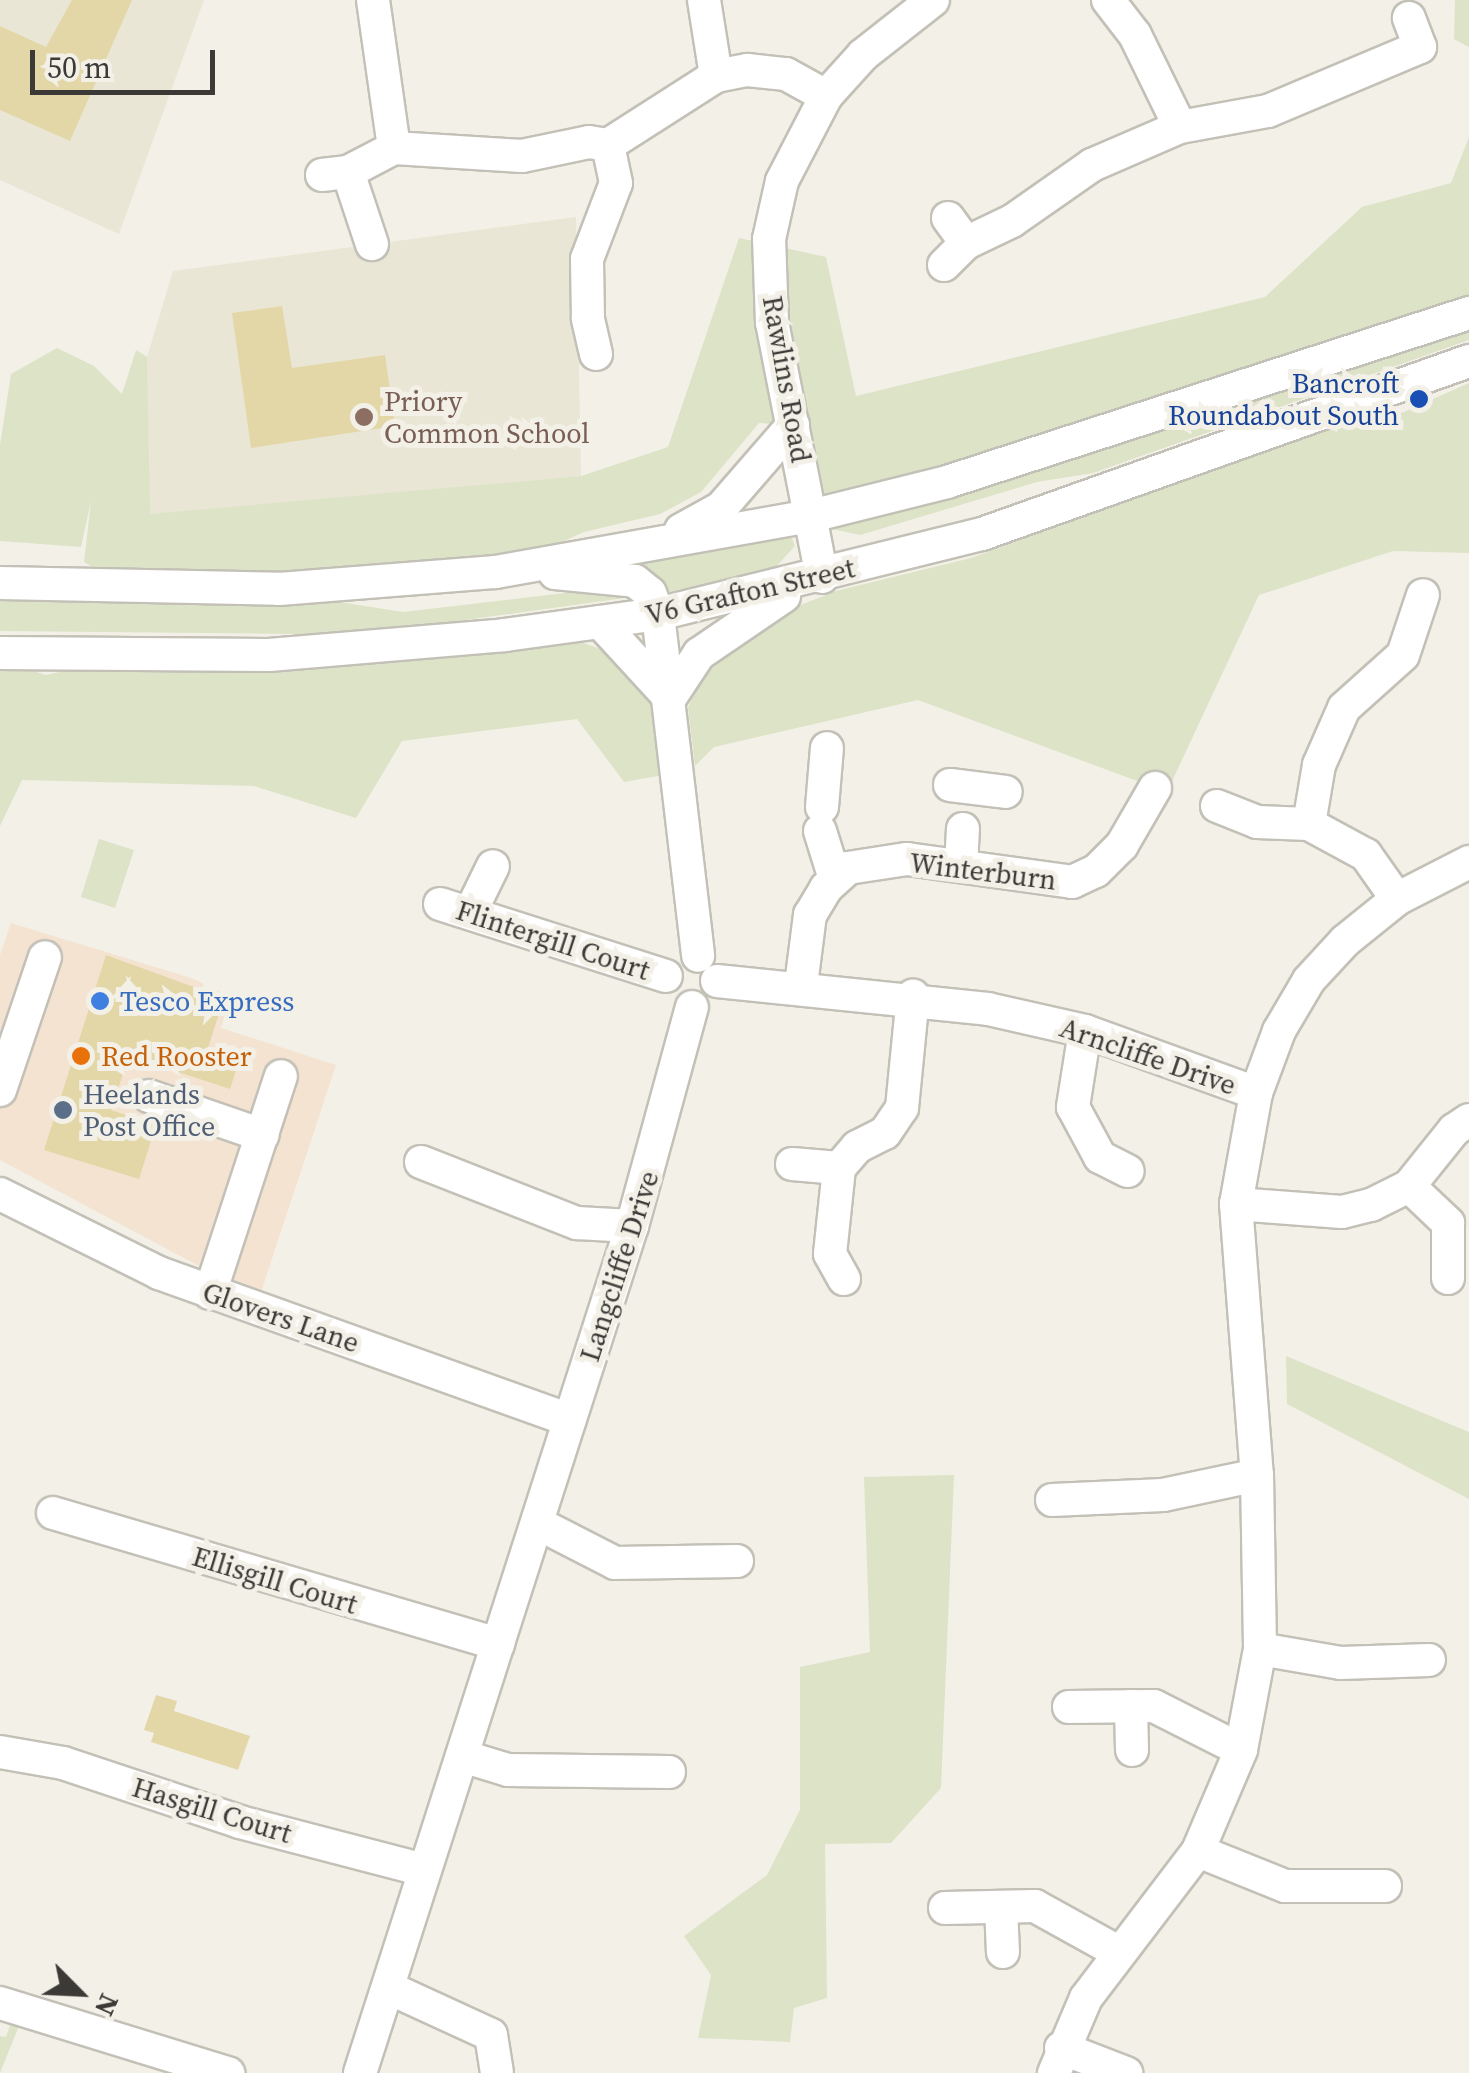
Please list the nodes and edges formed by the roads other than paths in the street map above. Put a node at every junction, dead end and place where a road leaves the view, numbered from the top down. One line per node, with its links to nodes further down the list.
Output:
1 (373, 0): 10 (street)
2 (704, 0): 6 (street)
3 (934, 0): 7 (street, Rawlins Road)
4 (1108, 0): 8 (street)
5 (1422, 45): 8 (street)
6 (716, 76): 7 (street); 9 (street)
7 (826, 96): 16 (street, Rawlins Road)
8 (1180, 127): 11 (street)
9 (608, 145): 10 (street); 14 (street)
10 (394, 148): 12 (street)
11 (953, 242)
12 (372, 244)
13 (1469, 313): 17 (street)
14 (596, 354)
15 (1469, 361): 20 (street, V6 Grafton Street)
16 (793, 425): 17 (street, Rawlins Road); 18 (street)
17 (811, 516): 18 (street); 20 (street, Rawlins Road)
18 (658, 544): 19 (street)
19 (496, 572): 21 (street); 23 (street)
20 (816, 579): 23 (street, V6 Grafton Street); 26 (street)
21 (0, 583)
22 (1423, 595): 31 (street)
23 (658, 614): 24 (street, V6 Grafton Street); 26 (street)
24 (600, 622): 25 (street, V6 Grafton Street); 26 (street)
25 (0, 653)
26 (670, 698): 38 (street)
27 (827, 748): 35 (street)
28 (1155, 788): 34 (street, Winterburn)
29 (1006, 792): 34 (street)
30 (1216, 806): 31 (street)
31 (1309, 824): 36 (street)
32 (1469, 862): 36 (street)
33 (494, 866): 39 (street, Flintergill Court)
34 (960, 866): 35 (street, Winterburn)
35 (835, 880): 40 (street)
36 (1397, 899): 46 (street)
37 (45, 957): 45 (street)
38 (708, 968): 39 (street); 40 (street, Arncliffe Drive); 42 (street)
39 (666, 976): 42 (street)
40 (801, 985): 41 (street, Arncliffe Drive)
41 (914, 996): 43 (street, Arncliffe Drive); 52 (street)
42 (692, 1007): 57 (street, Langcliffe Drive)
43 (1084, 1032): 46 (street, Arncliffe Drive); 53 (street)
44 (281, 1076): 49 (street)
45 (0, 1090)
46 (1256, 1093): 56 (street, Arncliffe Drive)
47 (149, 1096): 49 (street)
48 (1469, 1120): 54 (street)
49 (262, 1134): 60 (street)
50 (421, 1162): 57 (street)
51 (792, 1164): 52 (street)
52 (839, 1168): 59 (street)
53 (1128, 1171)
54 (1409, 1186): 56 (street); 58 (street)
55 (0, 1194): 60 (street, Glovers Lane)
56 (1236, 1204): 62 (street, Arncliffe Drive)
57 (632, 1226): 61 (street, Langcliffe Drive)
58 (1448, 1278)
59 (844, 1279)
60 (210, 1294): 61 (street, Glovers Lane)
61 (570, 1420): 65 (street, Langcliffe Drive)
62 (1257, 1475): 63 (street); 68 (street, Arncliffe Drive)
63 (1052, 1500)
64 (53, 1513): 67 (street, Ellisgill Court)
65 (539, 1524): 66 (street); 67 (street, Langcliffe Drive)
66 (737, 1560)
67 (498, 1644): 75 (street, Langcliffe Drive)
68 (1260, 1648): 69 (street); 73 (street, Arncliffe Drive)
69 (1429, 1660)
70 (1130, 1706): 71 (street); 72 (street); 73 (street)
71 (1069, 1707)
72 (1132, 1750)
73 (1241, 1750): 77 (street, Arncliffe Drive)
74 (0, 1752): 78 (street, Hasgill Court)
75 (462, 1756): 76 (street); 78 (street, Langcliffe Drive)
76 (669, 1772)
77 (1198, 1851): 79 (street); 83 (street, Arncliffe Drive)
78 (424, 1870): 84 (street, Langcliffe Drive)
79 (1385, 1886)
80 (1001, 1907): 81 (street); 82 (street); 83 (street)
81 (945, 1908)
82 (1003, 1952)
83 (1118, 1952): 86 (street, Arncliffe Drive)
84 (388, 1988): 88 (street, Langcliffe Drive); 89 (street)
85 (0, 2003): 87 (street)
86 (1057, 2061): 90 (street, Arncliffe Drive)
87 (228, 2073)
88 (360, 2073)
89 (496, 2073)
90 (1126, 2073)

